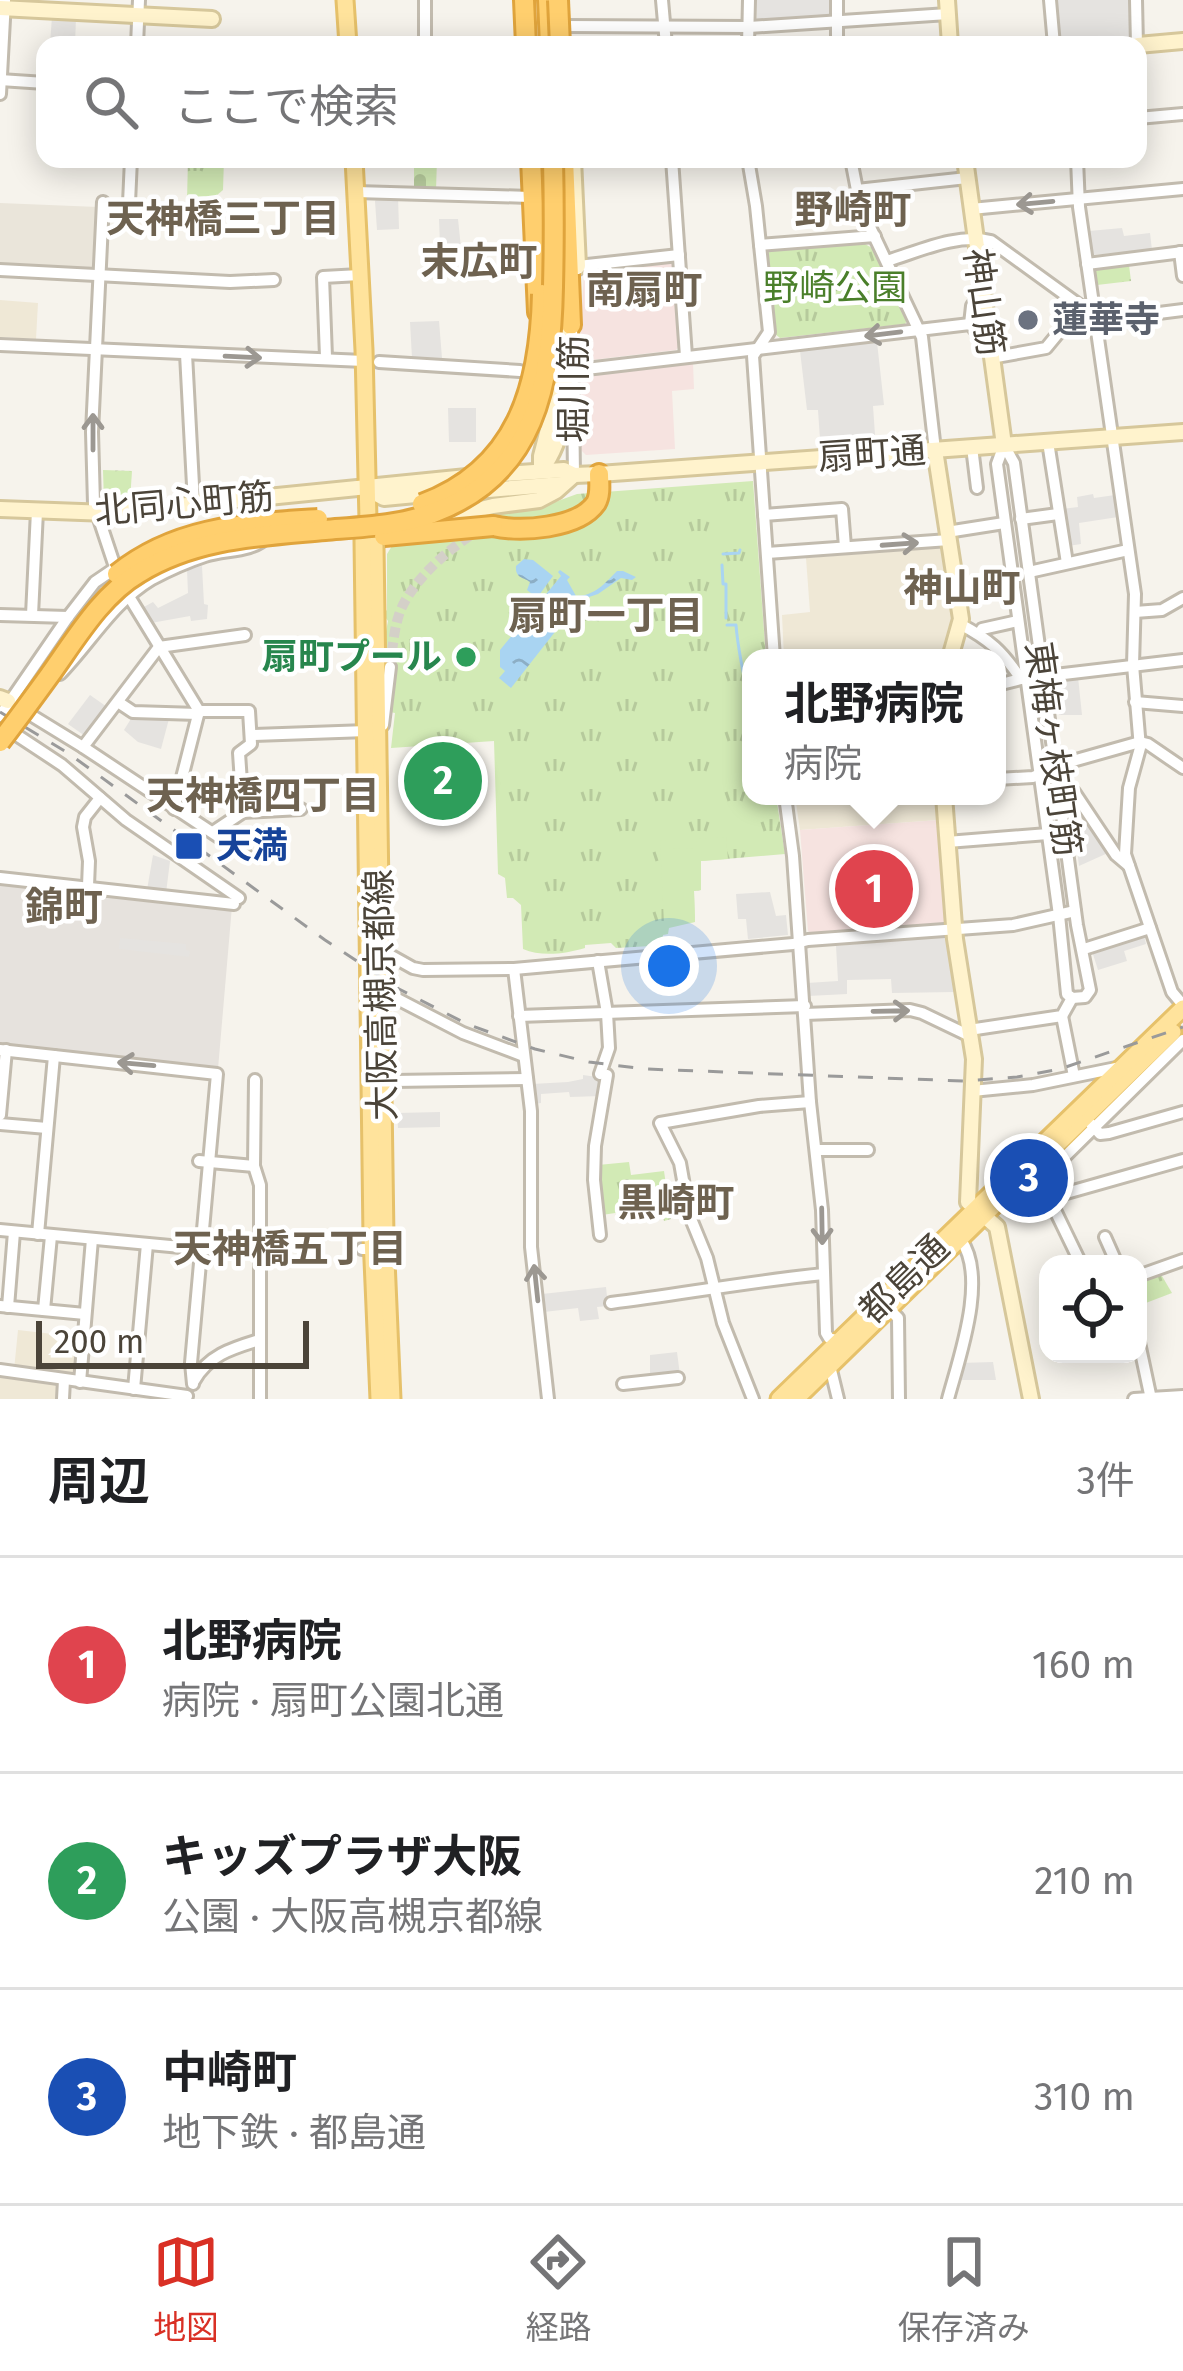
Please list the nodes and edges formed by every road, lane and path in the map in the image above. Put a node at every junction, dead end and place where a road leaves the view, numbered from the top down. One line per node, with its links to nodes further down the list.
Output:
1 (345, 0): 17 (main road)
2 (424, 0): 18 (street)
3 (520, 0): 19 (highway)
4 (550, 0): 20 (highway); 21 (highway, bridge)
5 (662, 0): 15 (street)
6 (749, 0): 16 (street)
7 (838, 0): 14 (street)
8 (1050, 0): 26 (street)
9 (1136, 0): 27 (street)
10 (3, 5): 11 (street); 30 (street)
11 (138, 7): 13 (street)
12 (947, 7): 14 (street)
13 (212, 19)
14 (837, 22): 16 (street); 25 (street)
15 (664, 26): 16 (street); 22 (street); 23 (street)
16 (749, 27): 24 (street)
17 (347, 36)
18 (425, 36)
19 (522, 36)
20 (545, 36)
21 (562, 36)
22 (580, 36)
23 (665, 36)
24 (748, 36)
25 (837, 36)
26 (1053, 36)
27 (1137, 36)
28 (1183, 41): 29 (street)
29 (1147, 44)
30 (0, 80): 31 (street); 32 (street)
31 (36, 82)
32 (0, 94)
33 (1183, 114): 34 (street)
34 (1147, 117)
35 (131, 168): 56 (street)
36 (355, 168): 52 (main road, 大阪高槻京都線)
37 (529, 168): 53 (street, 堀川筋)
38 (530, 168): 75 (highway, bridge)
39 (548, 168): 75 (highway, bridge)
40 (548, 168): 58 (street)
41 (548, 168): 114 (highway, bridge)
42 (568, 168): 58 (highway)
43 (570, 168): 66 (street, 堀川筋)
44 (673, 168): 63 (street)
45 (749, 168): 61 (street)
46 (853, 168): 50 (street)
47 (966, 168): 49 (street, 神山筋)
48 (1078, 168): 54 (street)
49 (967, 178): 50 (street); 57 (street, 神山筋)
50 (857, 190): 59 (street)
51 (1183, 190): 54 (street)
52 (356, 192): 53 (street); 69 (main road, 大阪高槻京都線)
53 (530, 197): 87 (street, 堀川筋)
54 (1080, 199): 57 (street, one-way to 57); 65 (street)
55 (103, 202): 68 (street)
56 (129, 203)
57 (971, 209): 60 (street, 神山筋)
58 (567, 234): 77 (highway)
59 (875, 236): 61 (street); 64 (street)
60 (975, 237): 64 (street); 72 (street, 神山筋); 74 (street)
61 (760, 245): 80 (street)
62 (1181, 252): 65 (street); 70 (street)
63 (679, 255): 66 (street); 84 (street)
64 (887, 262): 78 (street)
65 (1088, 264): 74 (street)
66 (578, 266): 77 (street, 堀川筋)
67 (0, 270): 68 (street)
68 (100, 274): 71 (street); 81 (street)
69 (360, 274): 85 (street); 86 (main road, 大阪高槻京都線)
70 (1183, 276)
71 (274, 280)
72 (982, 292): 76 (street); 82 (street, 神山筋)
73 (1183, 310): 74 (street)
74 (1095, 321): 82 (street); 90 (street)
75 (539, 323): 149 (highway, bridge)
76 (970, 324): 78 (street); 82 (street)
77 (571, 325): 88 (street, 堀川筋)
78 (919, 329): 80 (street, one-way to 80); 94 (street)
79 (0, 345): 81 (street)
80 (758, 347): 84 (street); 95 (street)
81 (96, 349): 83 (street); 105 (street, one-way to 81)
82 (990, 352): 92 (street, 神山筋)
83 (186, 354): 85 (street, one-way to 85); 102 (street)
84 (686, 356): 88 (street)
85 (326, 357): 86 (street)
86 (364, 361): 87 (street); 100 (main road, 大阪高槻京都線)
87 (525, 371): 88 (street, bridge); 98 (street, 堀川筋)
88 (571, 371): 97 (street, 堀川筋)
89 (1183, 432): 90 (street, 扇町通)
90 (1112, 437): 91 (street, 扇町通); 117 (street)
91 (1048, 442): 92 (street, 扇町通); 106 (street)
92 (1004, 445): 93 (street, 扇町通); 109 (street, 東梅ヶ枝町筋); 111 (street, 東梅ヶ枝町筋)
93 (972, 447): 94 (street, 扇町通); 99 (street)
94 (934, 450): 95 (street, 扇町通); 113 (street)
95 (761, 462): 96 (street, 扇町通); 107 (street)
96 (598, 474): 97 (street, 扇町通); 114 (highway, bridge)
97 (570, 480): 98 (street); 108 (street, 扇町通)
98 (471, 484): 100 (street); 101 (street); 108 (street)
99 (977, 488)
100 (367, 489): 101 (street); 102 (street, 北同心町筋); 110 (main road, 大阪高槻京都線)
101 (450, 495): 110 (street)
102 (194, 504): 105 (street, 北同心町筋)
103 (0, 509): 104 (street, 北同心町筋)
104 (37, 511): 105 (street, 北同心町筋); 127 (street)
105 (98, 514): 122 (street)
106 (1058, 514): 109 (street); 119 (street)
107 (764, 515): 116 (street); 118 (street)
108 (439, 519): 115 (street, 扇町通)
109 (1021, 519): 120 (street, 東梅ヶ枝町筋)
110 (368, 520): 112 (street); 115 (main road, 大阪高槻京都線); 150 (main road, 大阪高槻京都線)
111 (1004, 523): 113 (street); 121 (street, 東梅ヶ枝町筋)
112 (269, 531): 122 (street); 122 (street); 122 (street)
113 (948, 536): 116 (street, one-way to 113); 123 (street)
114 (240, 538): 149 (highway, bridge)
115 (375, 546): 150 (main road, 大阪高槻京都線)
116 (845, 548): 118 (street)
117 (1128, 550): 119 (street); 125 (street)
118 (767, 554): 134 (street)
119 (1067, 563): 120 (street)
120 (1029, 572): 141 (street, 東梅ヶ枝町筋)
121 (1012, 576): 123 (street); 129 (street, 東梅ヶ枝町筋)
122 (120, 582): 128 (street); 133 (street); 144 (street)
123 (956, 587): 130 (street)
124 (1183, 598): 125 (street)
125 (1135, 612): 139 (street)
126 (0, 615): 127 (street)
127 (32, 615): 128 (street)
128 (68, 617): 144 (street)
129 (1018, 621): 131 (street); 142 (street, 東梅ヶ枝町筋)
130 (960, 624): 131 (street); 135 (street)
131 (979, 634): 136 (street)
132 (245, 635): 133 (street)
133 (159, 647): 145 (street); 148 (street)
134 (774, 649)
135 (953, 649)
136 (999, 649)
137 (1006, 656): 142 (street)
138 (1183, 660): 139 (street)
139 (1133, 665): 141 (street); 146 (street)
140 (390, 667): 150 (street)
141 (1043, 676): 142 (street); 154 (street, 東梅ヶ枝町筋)
142 (1023, 679): 143 (street); 156 (street, 東梅ヶ枝町筋)
143 (1006, 683)
144 (10, 702): 149 (street); 153 (street)
145 (118, 702): 148 (street); 153 (street)
146 (1135, 702): 147 (street); 152 (street)
147 (1183, 706)
148 (198, 712): 151 (street); 162 (street)
149 (1, 729): 159 (street)
150 (372, 731): 151 (street); 179 (main road, 大阪高槻京都線); 227 (main road, 大阪高槻京都線)
151 (250, 736): 164 (street)
152 (1140, 742): 154 (street); 155 (street); 171 (street)
153 (83, 746): 162 (street)
154 (1056, 768): 156 (street); 158 (street, 東梅ヶ枝町筋)
155 (1183, 768)
156 (1039, 775): 157 (street); 168 (street, 東梅ヶ枝町筋)
157 (1006, 778)
158 (1059, 794): 165 (street); 166 (street, 東梅ヶ枝町筋)
159 (100, 798): 173 (street); 173 (street)
160 (786, 805): 178 (street)
161 (945, 805): 169 (street)
162 (174, 808): 167 (street)
163 (301, 809): 164 (street)
164 (243, 812): 167 (street)
165 (1091, 818): 166 (street); 171 (street)
166 (1064, 826): 174 (street, 東梅ヶ枝町筋)
167 (213, 832): 170 (street)
168 (1048, 834): 169 (street); 175 (street, 東梅ヶ枝町筋)
169 (947, 842): 176 (street)
170 (246, 855)
171 (1131, 869): 177 (street)
172 (0, 878): 173 (street)
173 (88, 886)
174 (1075, 911): 175 (street); 180 (street, 東梅ヶ枝町筋)
175 (1059, 915): 176 (street); 184 (street, 東梅ヶ枝町筋)
176 (954, 928): 178 (street); 191 (street)
177 (1150, 928): 180 (street); 185 (street)
178 (799, 941): 181 (street); 186 (street)
179 (379, 949): 182 (street); 183 (main road, 大阪高槻京都線)
180 (1084, 949): 184 (street, 東梅ヶ枝町筋)
181 (598, 961): 182 (street); 187 (street)
182 (514, 969): 188 (street)
183 (380, 991): 195 (street); 227 (main road, 大阪高槻京都線)
184 (1072, 998): 189 (street)
185 (1183, 1006): 196 (main road, 都島通)
186 (805, 1010): 187 (street); 191 (street, one-way to 191); 202 (street)
187 (607, 1013): 188 (street); 220 (street)
188 (519, 1016): 195 (street)
189 (1062, 1016): 191 (street); 197 (street)
190 (1183, 1021): 205 (main road, 都島通)
191 (970, 1033): 201 (street)
192 (1183, 1040): 205 (street)
193 (3, 1050): 194 (street); 204 (street)
194 (54, 1056): 207 (street); 211 (street, one-way to 194)
195 (524, 1056): 198 (street)
196 (1121, 1067): 197 (street); 216 (main road, 都島通)
197 (1073, 1076): 201 (street)
198 (527, 1078): 200 (street); 258 (street, one-way to 198)
199 (255, 1080): 212 (street)
200 (393, 1081)
201 (973, 1091): 216 (street)
202 (810, 1102): 208 (street); 234 (street)
203 (1183, 1112): 205 (street)
204 (0, 1115)
205 (1091, 1123): 213 (main road, 都島通)
206 (0, 1124): 207 (street)
207 (47, 1128): 219 (street)
208 (817, 1150): 209 (street); 233 (street, one-way to 233)
209 (868, 1150)
210 (1183, 1160): 214 (street)
211 (205, 1162): 212 (street); 226 (street)
212 (254, 1166): 228 (street)
213 (1037, 1174): 214 (street); 215 (main road, 都島通)
214 (1045, 1199): 215 (street); 229 (street)
215 (998, 1202): 216 (main road, 都島通)
216 (980, 1214): 223 (main road, 都島通); 241 (main road, 都島通); 265 (street)
217 (0, 1231): 218 (street)
218 (14, 1232): 219 (street); 236 (street)
219 (44, 1235): 222 (street); 237 (street)
220 (601, 1235)
221 (1105, 1237): 230 (street)
222 (92, 1239): 224 (street); 239 (street)
223 (961, 1240): 238 (main road, 都島通); 264 (street)
224 (147, 1244): 226 (street); 250 (street)
225 (1172, 1246): 231 (street)
226 (202, 1249): 228 (street); 248 (street)
227 (378, 1249): 256 (main road, 大阪高槻京都線); 257 (main road, 大阪高槻京都線)
228 (260, 1251): 240 (street)
229 (1077, 1255)
230 (1113, 1255)
231 (1180, 1261): 232 (street)
232 (1147, 1273)
233 (824, 1274): 234 (street); 241 (street)
234 (714, 1290): 235 (street); 259 (street)
235 (611, 1303)
236 (4, 1306): 237 (street)
237 (44, 1310): 239 (street)
238 (890, 1310): 243 (main road, 都島通); 263 (street)
239 (85, 1314): 247 (street)
240 (260, 1340): 248 (street); 255 (street)
241 (838, 1341): 260 (main road, 都島通)
242 (1143, 1363): 253 (street)
243 (830, 1366): 261 (main road, 都島通); 262 (street)
244 (0, 1370): 246 (street)
245 (678, 1378): 249 (street)
246 (64, 1380): 247 (street); 254 (street)
247 (80, 1382): 250 (street)
248 (193, 1384): 252 (street)
249 (623, 1384)
250 (134, 1389): 252 (street)
251 (1183, 1396): 253 (street)
252 (186, 1398)
253 (1151, 1398): 266 (street)
254 (63, 1399)
255 (260, 1399)
256 (380, 1399)
257 (392, 1399)
258 (548, 1399)
259 (753, 1399)
260 (779, 1399)
261 (796, 1399)
262 (838, 1399)
263 (899, 1399)
264 (948, 1399)
265 (1031, 1399)
266 (1134, 1399)

